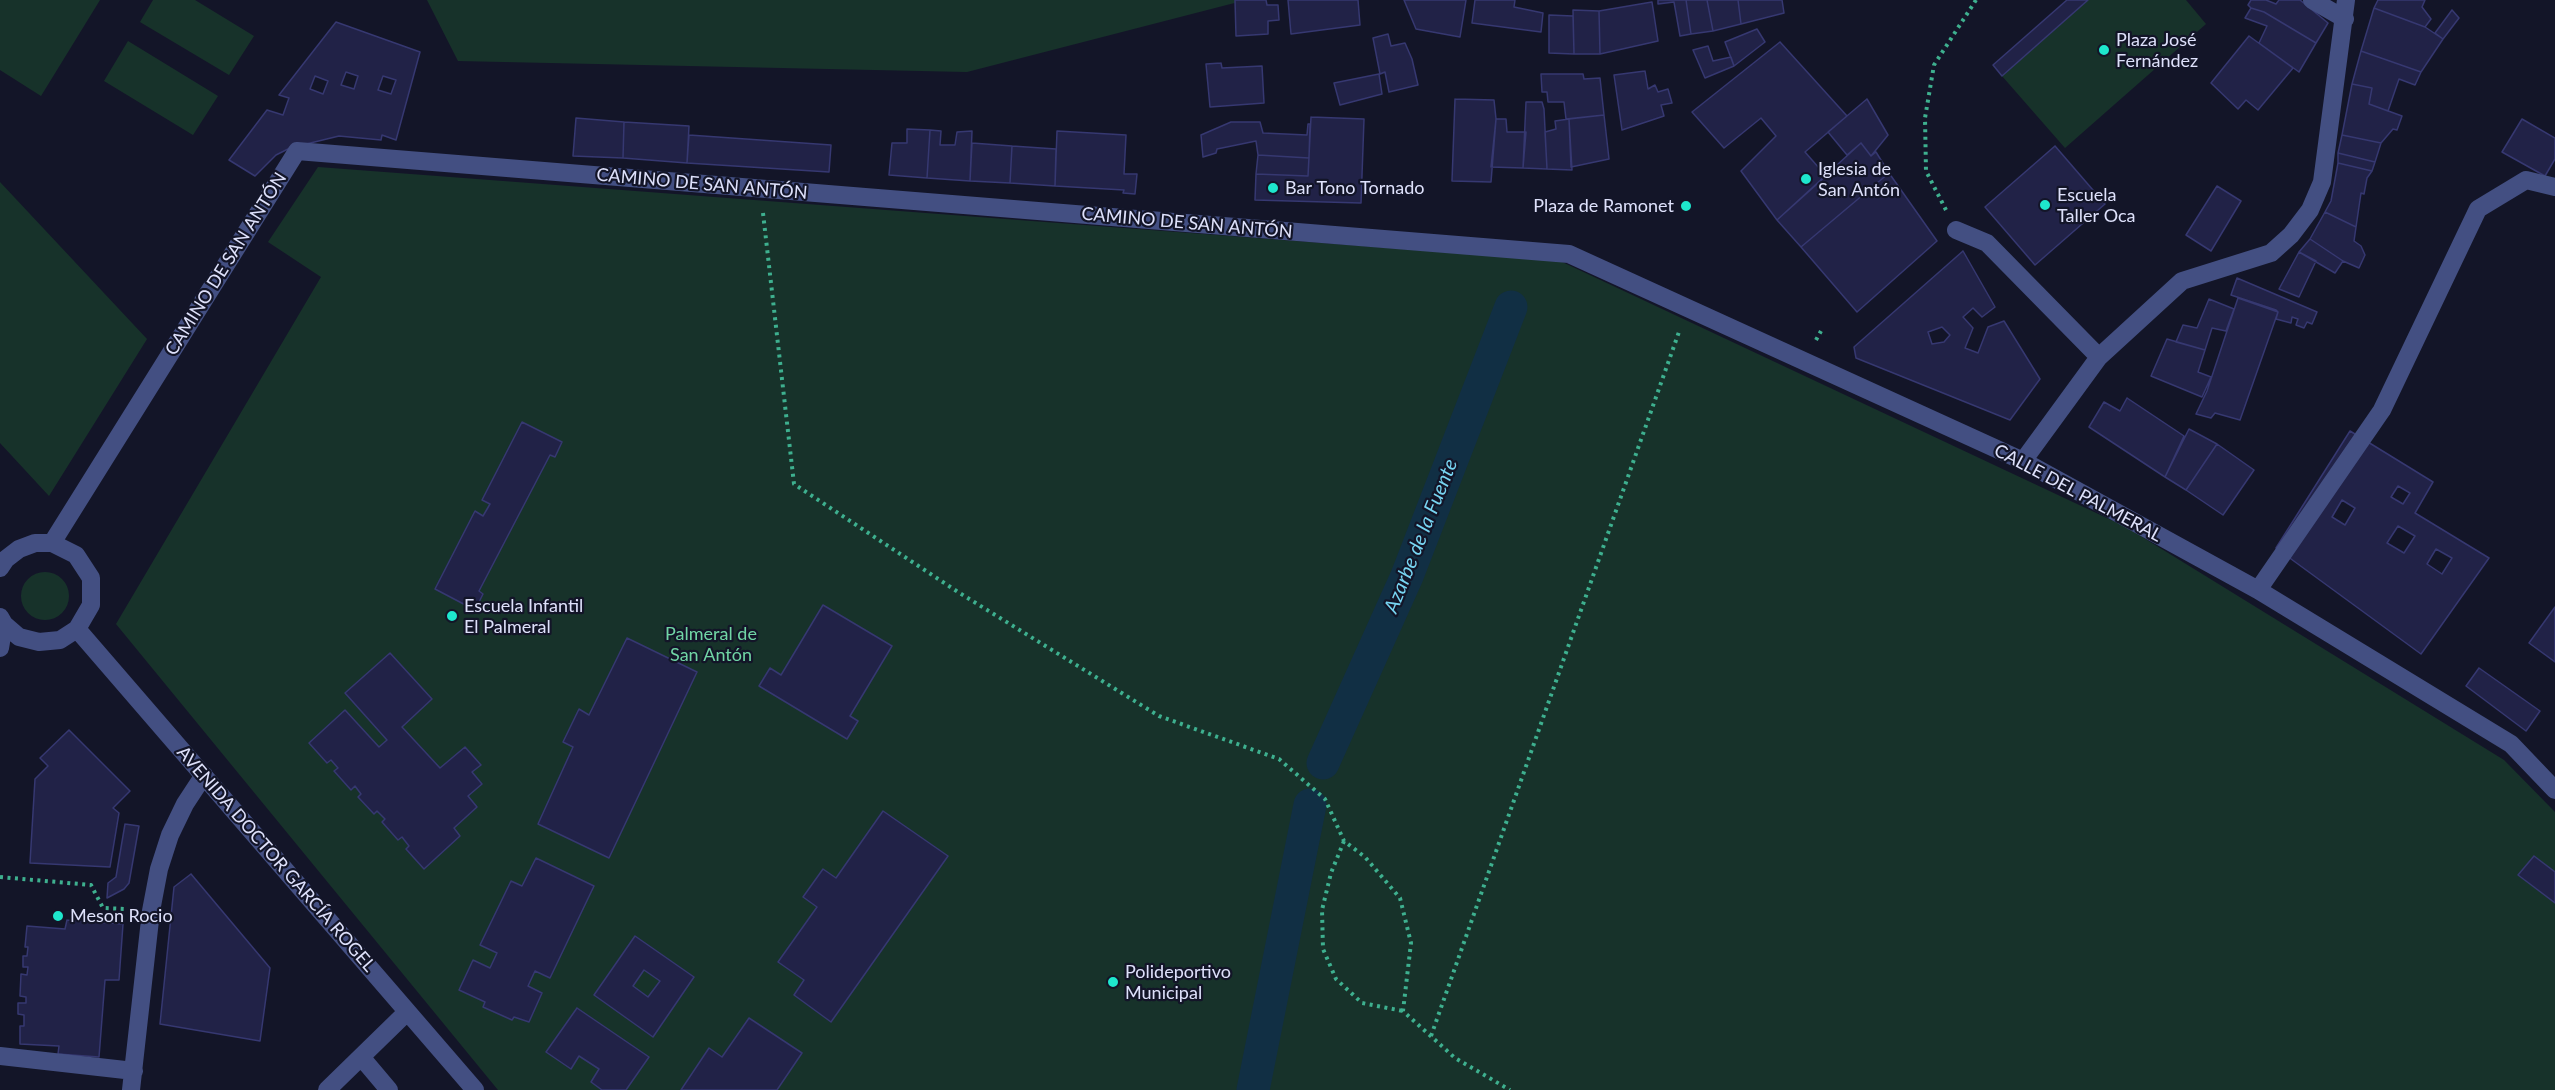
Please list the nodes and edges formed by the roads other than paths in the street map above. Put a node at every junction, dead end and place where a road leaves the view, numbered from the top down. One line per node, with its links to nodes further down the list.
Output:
1 (2312, 0): 3 (street)
2 (2346, 0): 3 (street)
3 (2345, 19): 7 (street)
4 (2555, 187): 11 (street)
5 (1956, 230): 7 (street)
6 (1569, 254): 8 (street, CALLE DEL PALMERAL); 9 (street, CAMINO DE SAN ANTÓN)
7 (2099, 357): 8 (street)
8 (2023, 461): 11 (street, CALLE DEL PALMERAL)
9 (52, 543): 10 (street); 13 (street)
10 (2, 560)
11 (2258, 590): 16 (street, CALLE DEL PALMERAL)
12 (2, 620): 13 (street); 14 (street)
13 (77, 629): 15 (street, AVENIDA DOCTOR GARCÍA ROGEL)
14 (0, 648)
15 (204, 775): 17 (street, AVENIDA DOCTOR GARCÍA ROGEL); 20 (street)
16 (2555, 789)
17 (407, 1012): 19 (street); 24 (street, AVENIDA DOCTOR GARCÍA ROGEL)
18 (0, 1056): 20 (street)
19 (362, 1058): 22 (street); 23 (street)
20 (134, 1071): 21 (street)
21 (131, 1090)
22 (327, 1090)
23 (389, 1090)
24 (475, 1090)

